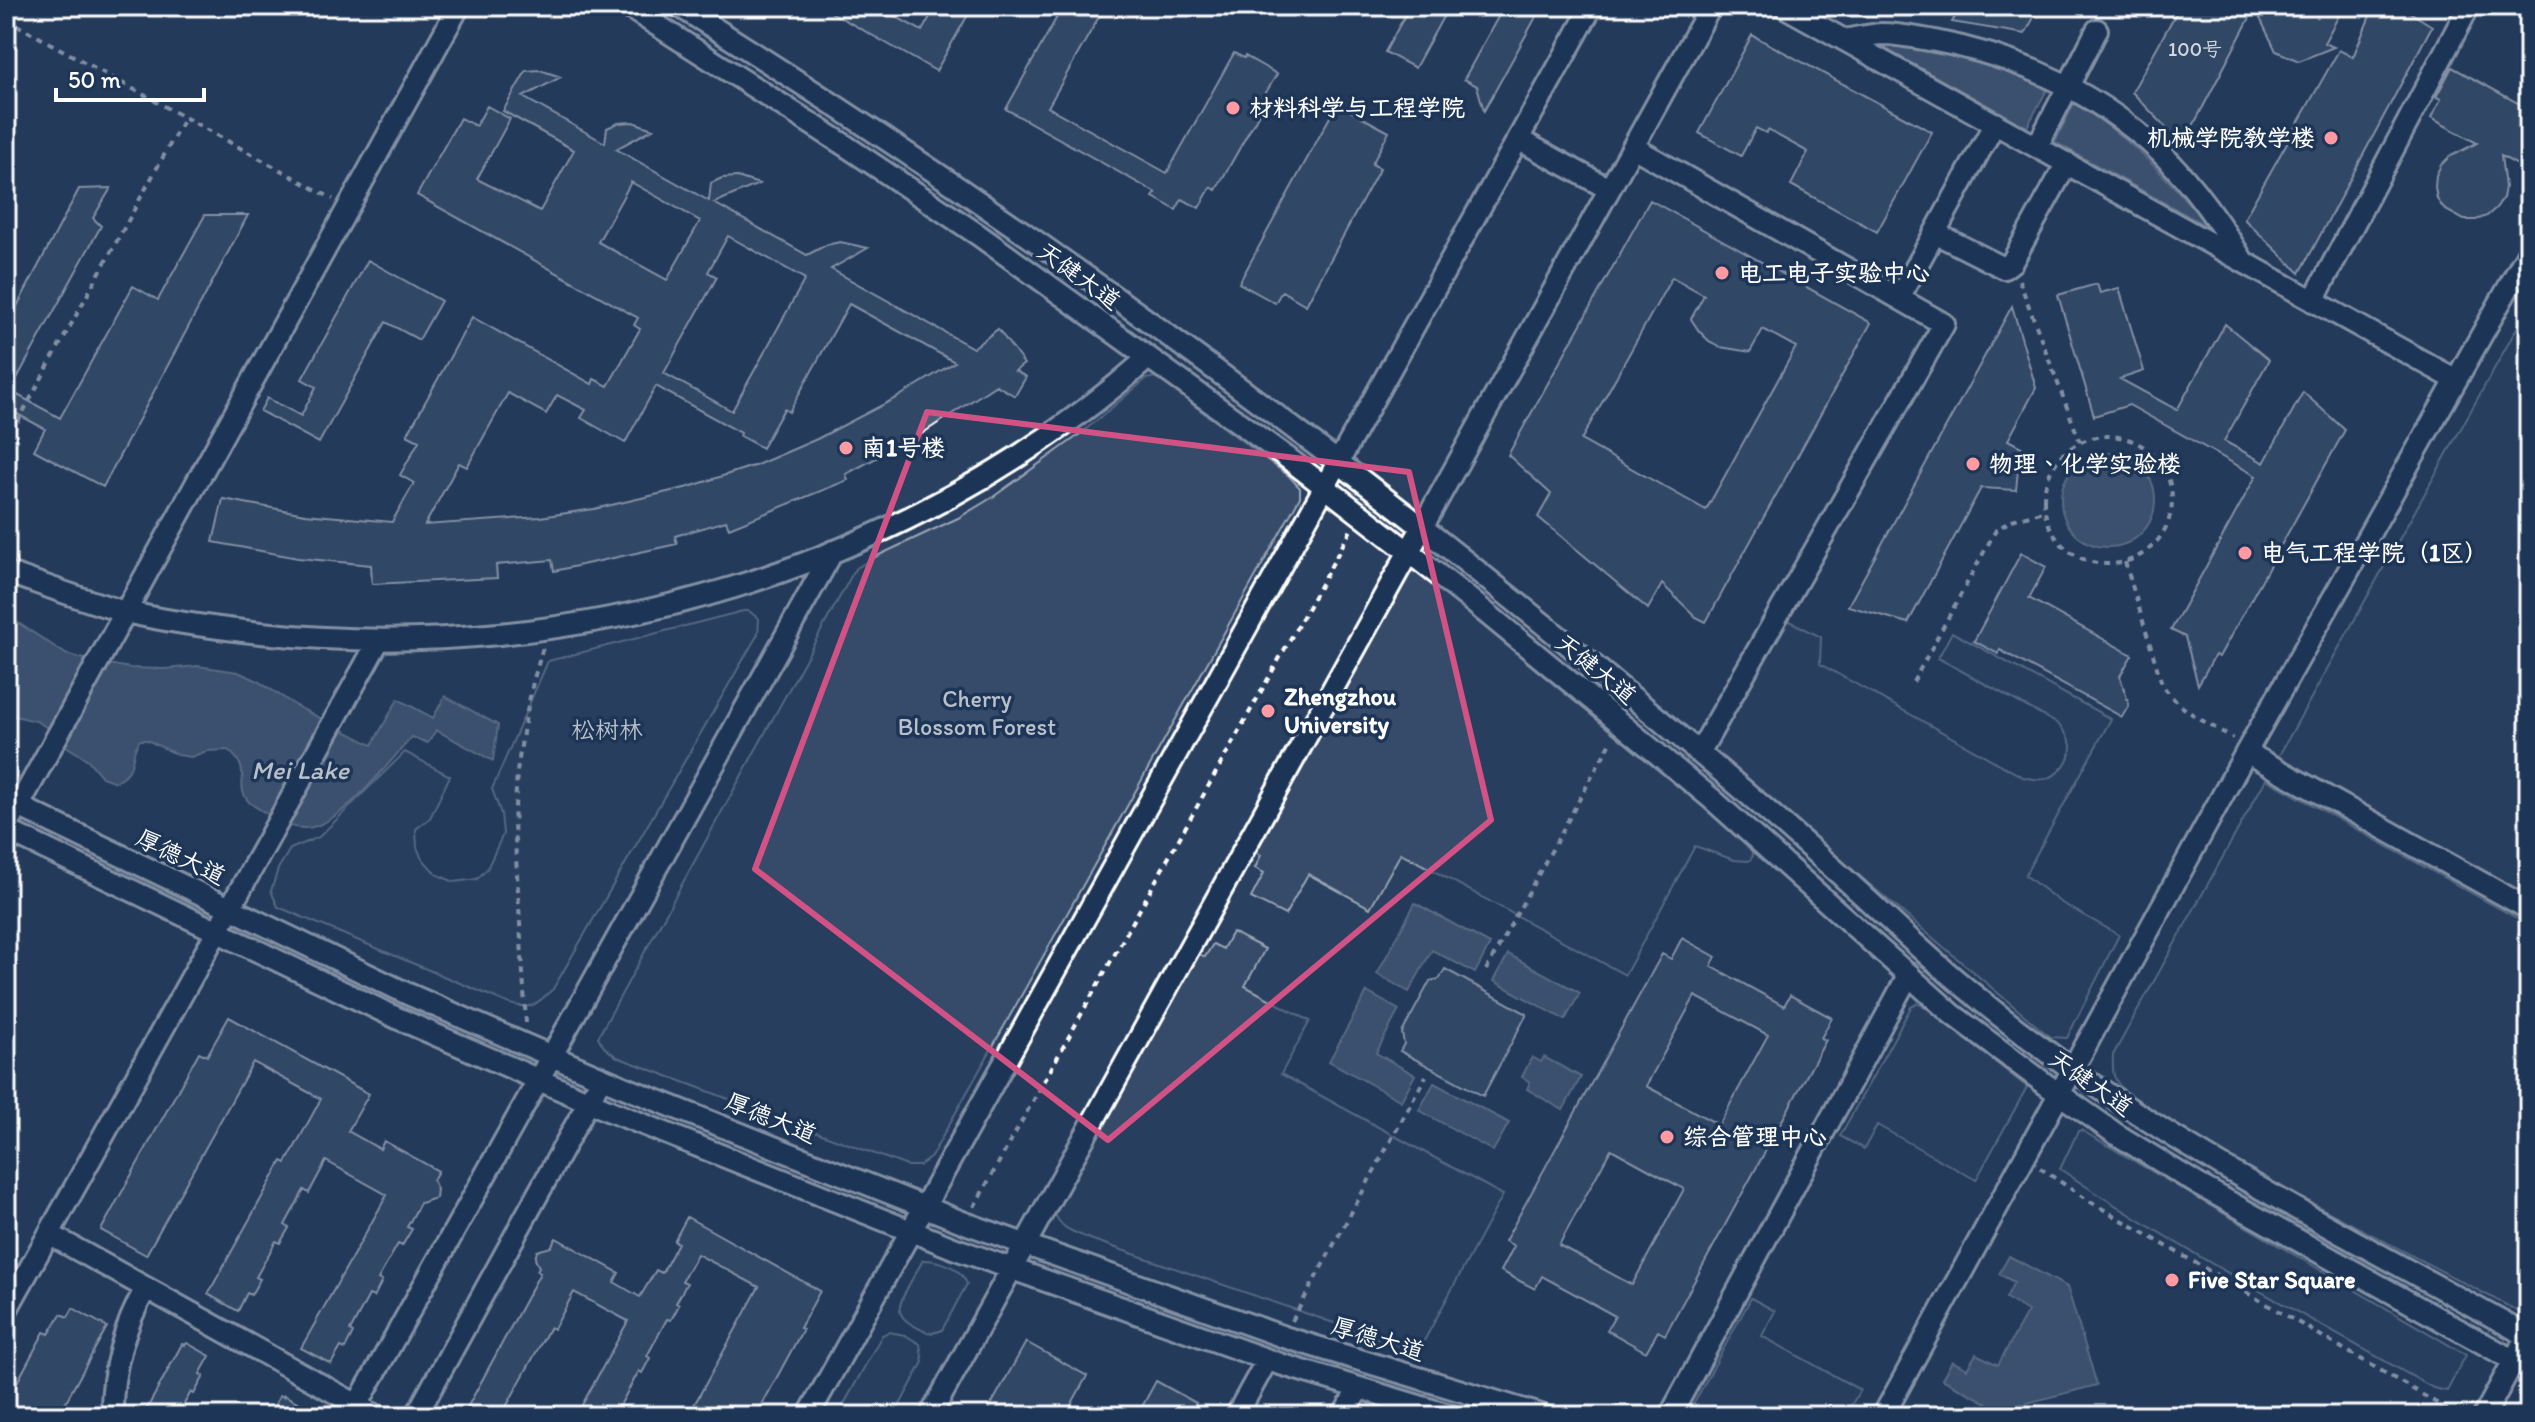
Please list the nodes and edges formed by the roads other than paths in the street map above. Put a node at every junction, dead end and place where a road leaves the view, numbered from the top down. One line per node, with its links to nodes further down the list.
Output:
1 (459, 6): 30 (lane)
2 (627, 6): 22 (lane, 天健大道)
3 (679, 6): 24 (lane, 天健大道)
4 (1592, 6): 12 (lane)
5 (1711, 6): 13 (lane)
6 (1783, 6): 9 (lane)
7 (2469, 6): 21 (lane)
8 (2097, 30): 10 (lane)
9 (1844, 40): 10 (lane); 11 (lane)
10 (2067, 87): 14 (lane); 19 (lane)
11 (1995, 123): 14 (lane); 17 (lane)
12 (1518, 139): 16 (lane); 24 (lane)
13 (1633, 147): 16 (lane); 20 (lane)
14 (2037, 147): 15 (lane)
15 (2067, 163): 17 (lane); 19 (lane)
16 (1609, 189): 26 (lane)
17 (1935, 233): 20 (lane)
18 (2529, 251): 23 (lane)
19 (2244, 262): 21 (lane)
20 (1899, 298): 33 (lane)
21 (2313, 301): 23 (lane)
22 (1148, 358): 25 (lane, 天健大道); 27 (lane)
23 (2456, 380): 32 (lane)
24 (1338, 463): 25 (lane); 26 (lane, 天健大道)
25 (1325, 487): 28 (lane, 天健大道); 46 (lane)
26 (1422, 528): 28 (lane); 33 (lane, 天健大道)
27 (833, 551): 31 (lane); 40 (lane)
28 (1409, 552): 39 (lane, 天健大道); 49 (lane)
29 (6, 572): 30 (lane)
30 (126, 611): 31 (lane); 34 (lane)
31 (379, 640): 36 (lane)
32 (2248, 750): 37 (lane); 41 (lane)
33 (1699, 753): 41 (lane, 天健大道)
34 (12, 803): 35 (lane); 36 (lane, 厚德大道)
35 (6, 830): 38 (lane)
36 (229, 909): 38 (lane); 40 (lane, 厚德大道)
37 (2529, 909)
38 (216, 933): 43 (lane); 48 (lane)
39 (1909, 974): 44 (lane, 天健大道); 68 (lane)
40 (551, 1056): 42 (lane, 厚德大道); 43 (lane)
41 (2073, 1070): 44 (lane); 54 (lane, 天健大道)
42 (602, 1078): 45 (lane); 46 (lane, 厚德大道)
43 (538, 1079): 45 (lane); 58 (lane)
44 (2060, 1094): 56 (lane, 天健大道); 69 (lane)
45 (589, 1101): 47 (lane); 61 (lane)
46 (924, 1207): 47 (lane); 49 (lane, 厚德大道)
47 (911, 1230): 50 (lane); 62 (lane)
48 (49, 1234): 51 (lane); 52 (lane)
49 (1025, 1244): 50 (lane); 67 (lane, 厚德大道)
50 (1012, 1268): 55 (lane); 63 (lane)
51 (146, 1288): 58 (lane); 59 (lane)
52 (11, 1289): 53 (lane)
53 (6, 1311)
54 (2528, 1336): 56 (lane)
55 (1267, 1360): 57 (lane); 64 (lane)
56 (2522, 1364): 70 (lane)
57 (1359, 1388): 65 (lane); 66 (lane)
58 (354, 1410): 60 (lane)
59 (112, 1416)
60 (377, 1416)
61 (416, 1416)
62 (808, 1416)
63 (930, 1416)
64 (1236, 1416)
65 (1343, 1416)
66 (1452, 1416)
67 (1544, 1416)
68 (1670, 1416)
69 (1883, 1416)
70 (2484, 1416)

